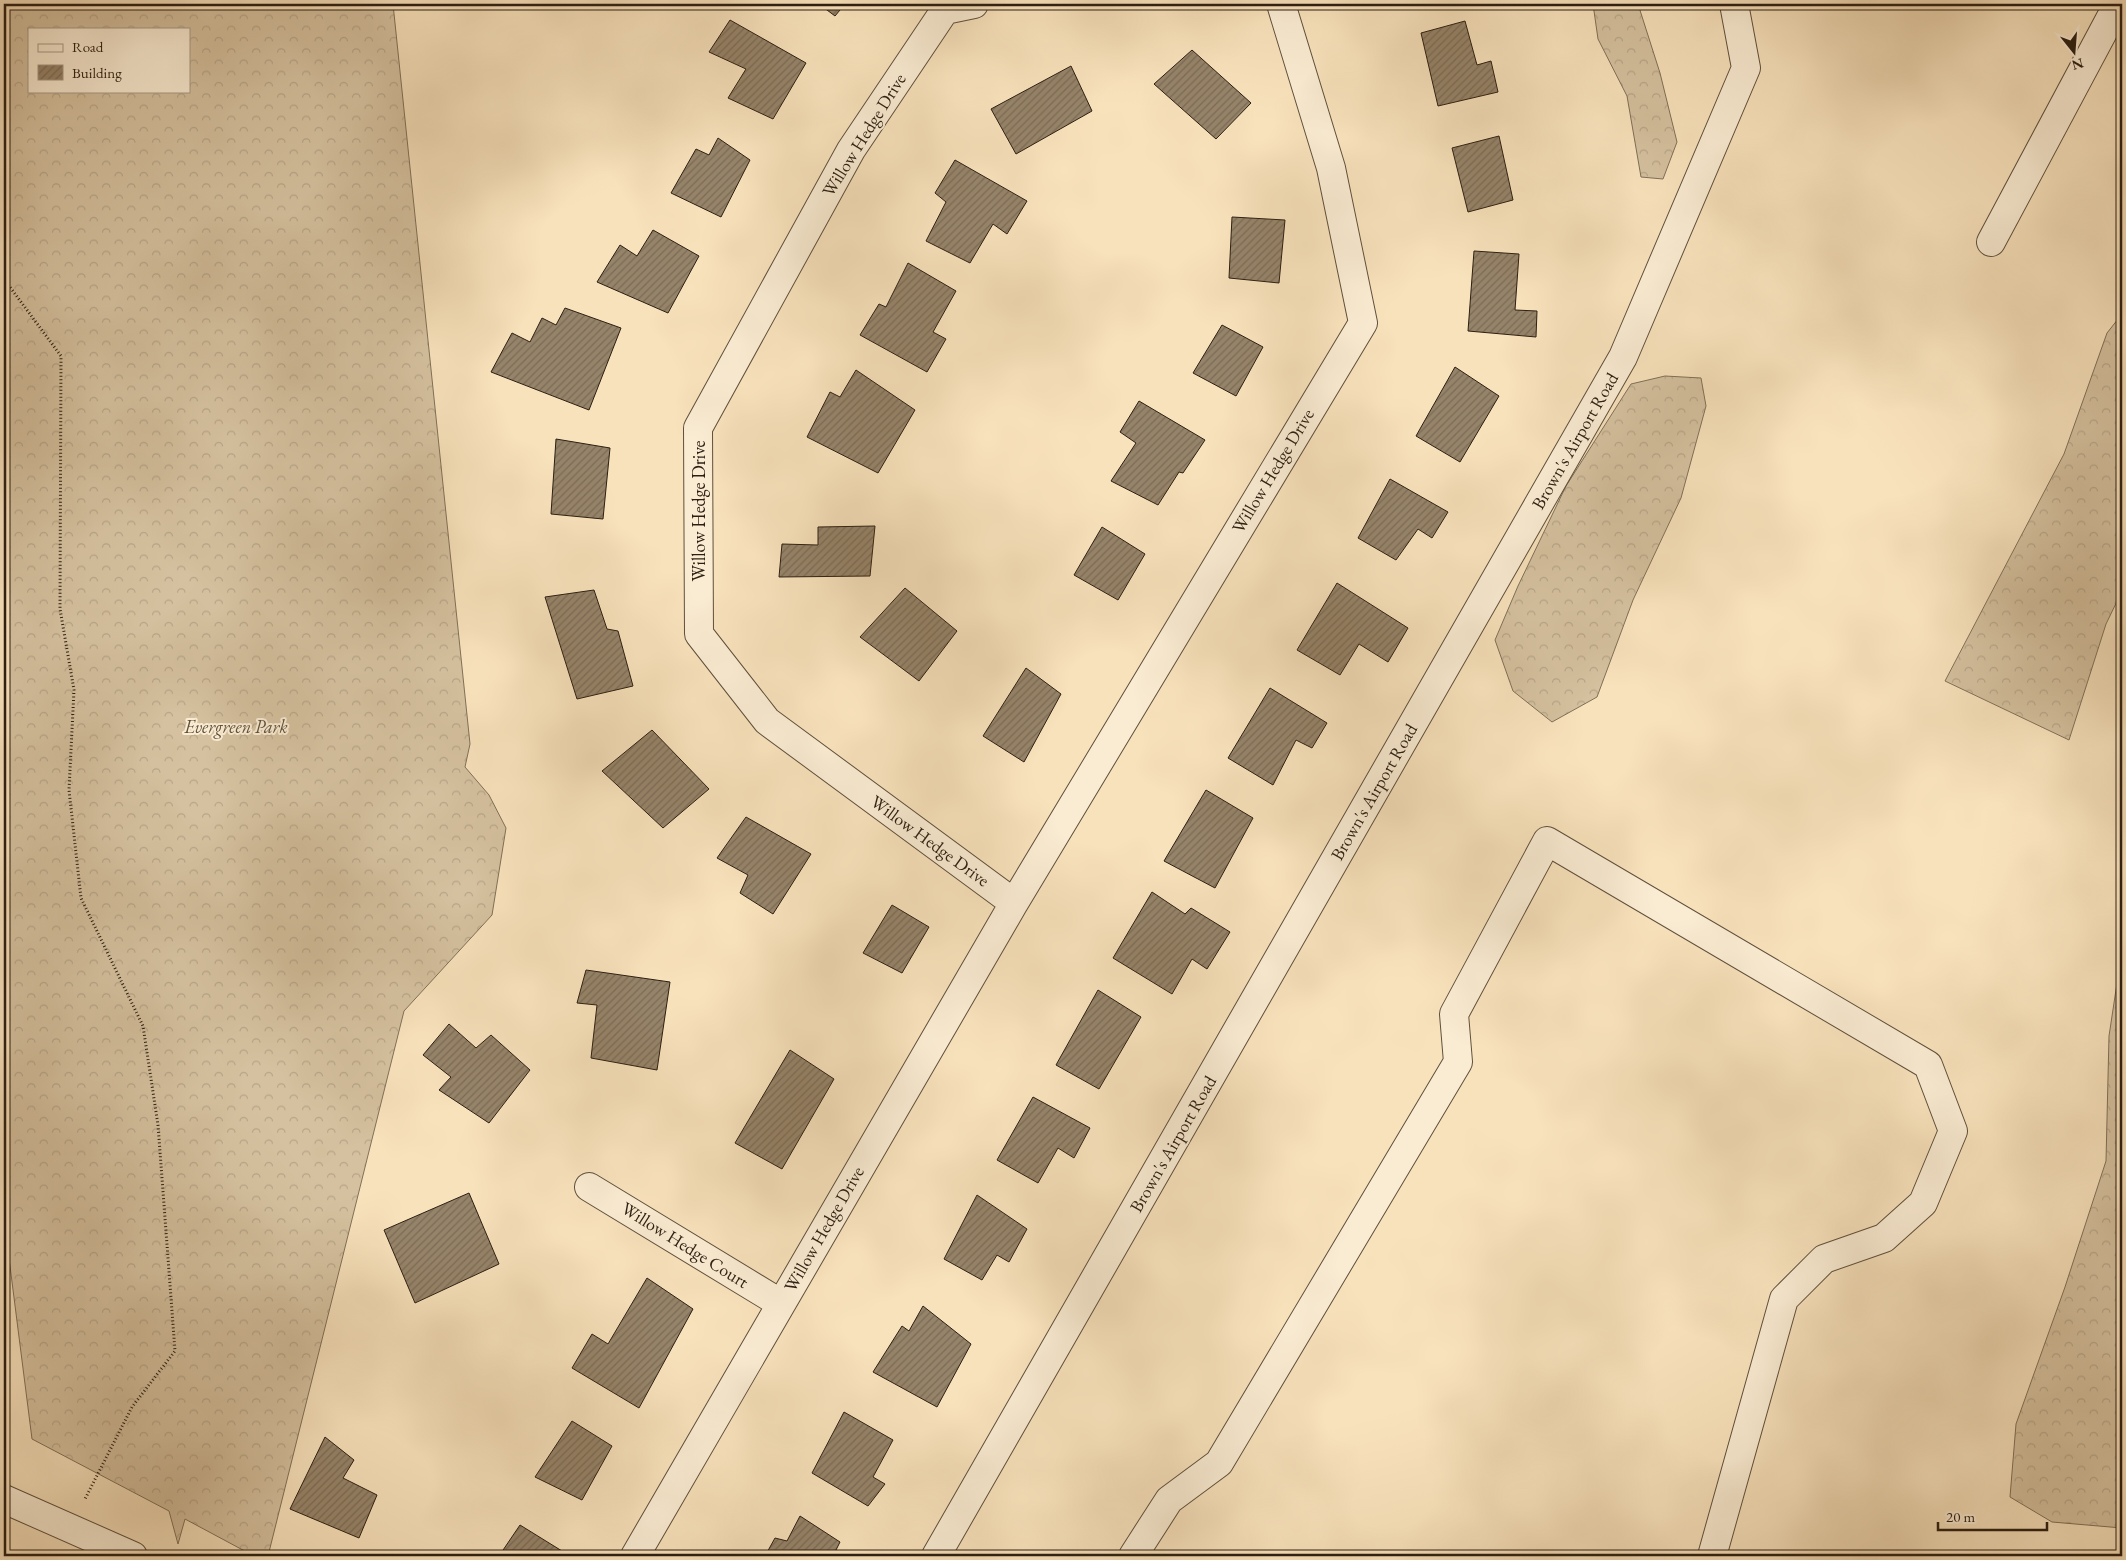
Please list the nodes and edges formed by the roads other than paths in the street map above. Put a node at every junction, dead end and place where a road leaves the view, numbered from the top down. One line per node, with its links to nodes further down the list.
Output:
1 (974, 4): 6 (street, Willow Hedge Drive)
2 (1281, 4): 6 (street, Willow Hedge Drive)
3 (1734, 4): 12 (street, Brown's Airport Road)
4 (2118, 4): 5 (street)
5 (1991, 242)
6 (1014, 902): 8 (street, Willow Hedge Drive)
7 (589, 1187): 8 (street, Willow Hedge Court)
8 (780, 1304): 11 (street, Willow Hedge Drive)
9 (4, 1499): 10 (street)
10 (133, 1556)
11 (636, 1556)
12 (936, 1556)
13 (1133, 1556): 14 (street)
14 (1712, 1556)

